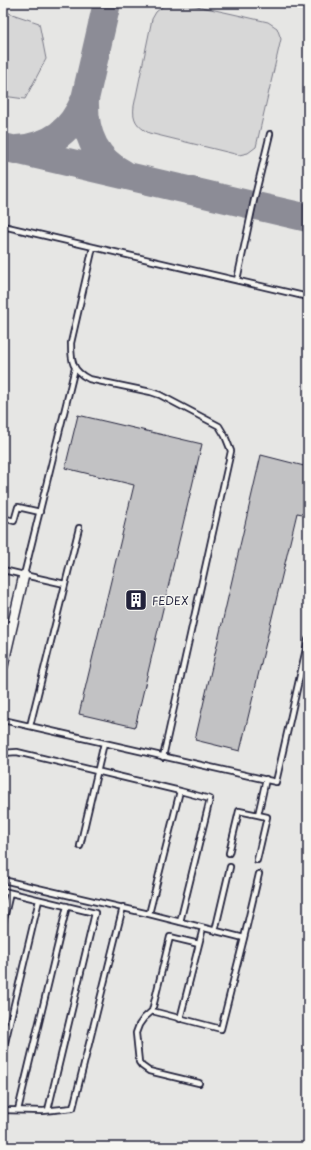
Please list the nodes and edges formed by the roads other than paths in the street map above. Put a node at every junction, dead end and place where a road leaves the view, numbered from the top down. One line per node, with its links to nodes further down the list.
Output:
1 (270, 134): 4 (lane)
2 (3, 226): 3 (lane)
3 (93, 247): 4 (lane); 6 (lane)
4 (237, 280): 5 (lane)
5 (308, 297)
6 (75, 368): 7 (lane); 19 (lane)
7 (40, 512): 8 (lane); 11 (lane)
8 (3, 518)
9 (79, 528): 12 (lane)
10 (3, 570): 11 (lane)
11 (24, 575): 12 (lane); 14 (street)
12 (65, 584): 16 (lane)
13 (308, 640): 21 (lane)
14 (3, 666)
15 (3, 720): 16 (lane)
16 (30, 726): 17 (lane)
17 (104, 743): 19 (lane); 20 (lane)
18 (3, 753): 20 (lane)
19 (163, 757): 21 (lane)
20 (98, 772): 22 (lane); 24 (lane)
21 (266, 779): 23 (lane)
22 (180, 791): 35 (lane); 37 (lane)
23 (258, 815): 25 (lane); 26 (lane)
24 (80, 846)
25 (229, 853)
26 (257, 860)
27 (230, 867): 39 (lane)
28 (260, 874): 40 (lane)
29 (3, 880): 34 (lane)
30 (3, 891): 31 (lane)
31 (10, 893): 32 (lane); 36 (lane)
32 (39, 900): 33 (lane); 44 (lane)
33 (67, 906): 47 (lane); 48 (lane)
34 (123, 907): 35 (lane); 48 (lane)
35 (150, 914): 37 (lane)
36 (3, 922)
37 (180, 922): 38 (lane)
38 (203, 928): 39 (lane); 41 (lane)
39 (215, 931): 40 (lane)
40 (244, 938): 43 (lane)
41 (199, 944): 42 (lane); 43 (lane)
42 (152, 1011): 43 (lane); 45 (lane)
43 (180, 1019)
44 (3, 1051)
45 (199, 1083)
46 (3, 1110): 47 (lane)
47 (18, 1110): 48 (lane)
48 (48, 1110)

